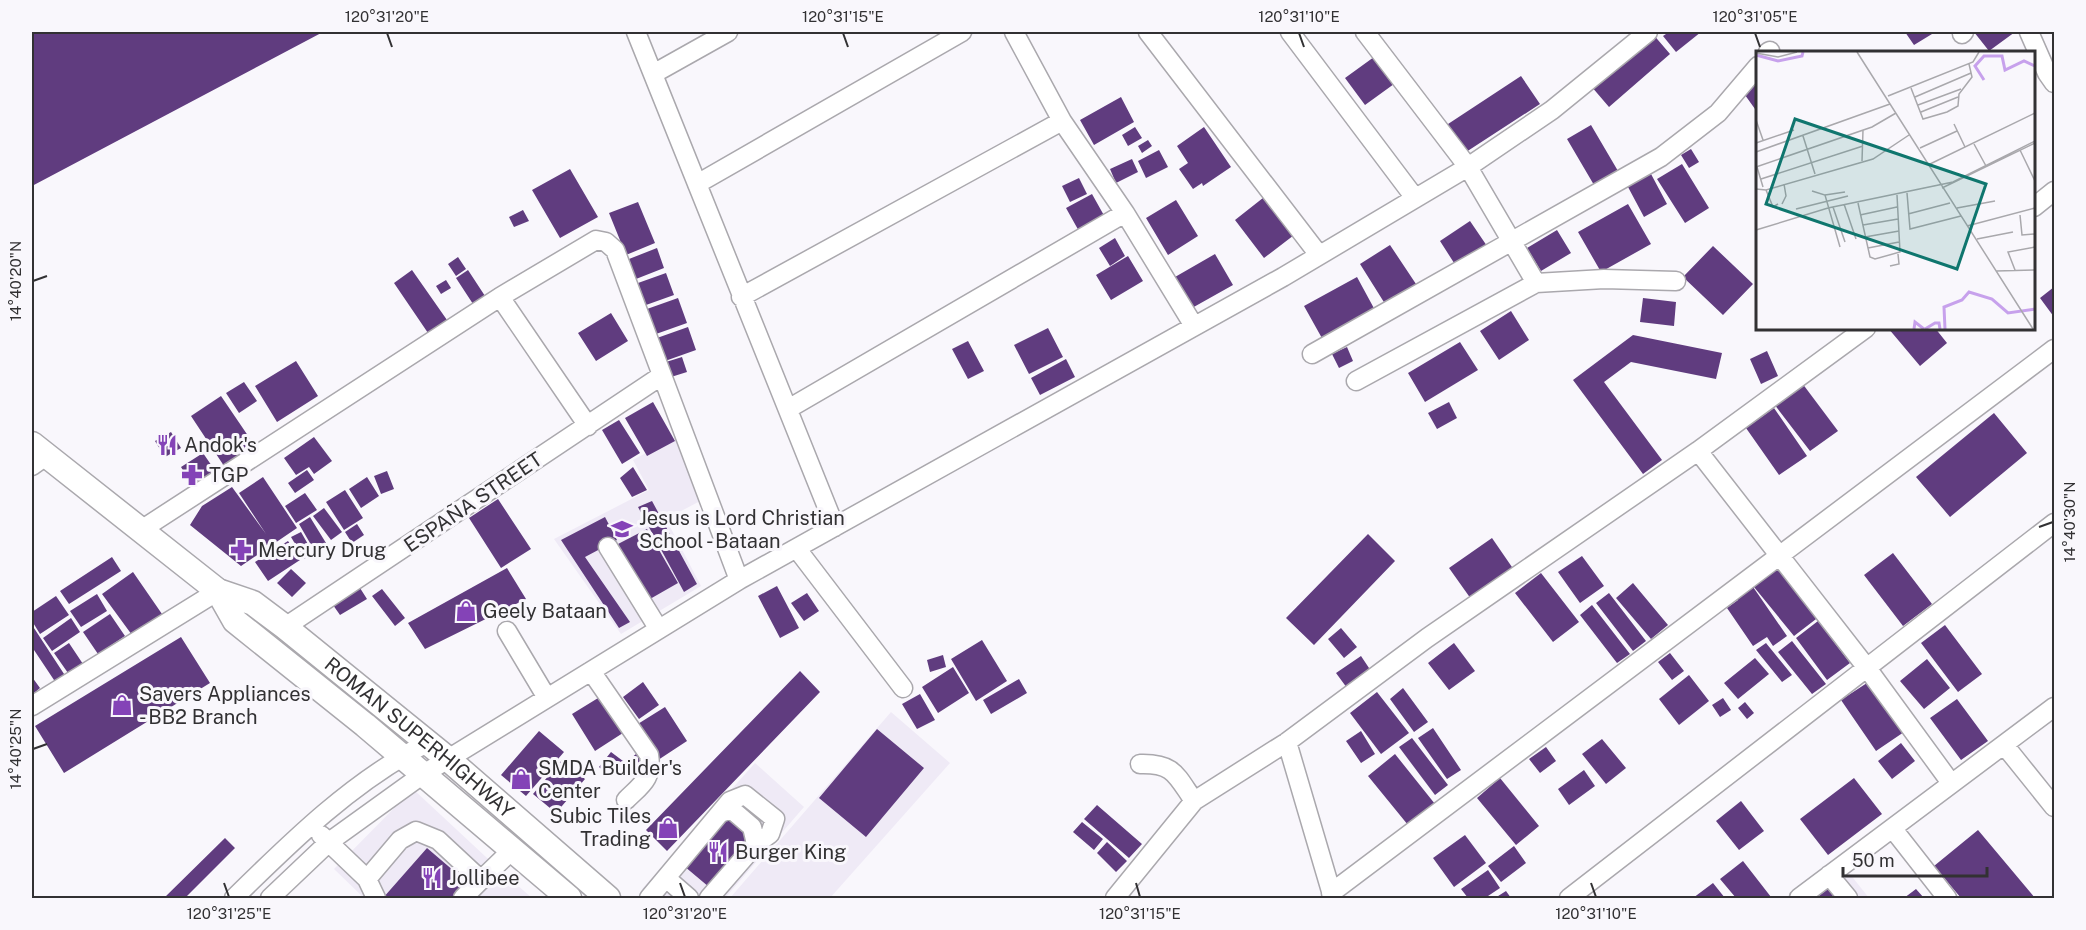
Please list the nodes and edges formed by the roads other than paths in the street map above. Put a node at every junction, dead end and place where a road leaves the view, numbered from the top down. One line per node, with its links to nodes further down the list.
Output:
1 (636, 32): 11 (street)
2 (728, 32): 11 (street)
3 (962, 32): 15 (street)
4 (1014, 32): 13 (street)
5 (1148, 32): 21 (street)
6 (1290, 32): 17 (street)
7 (1365, 32): 14 (street)
8 (1648, 32): 14 (street)
9 (2029, 32): 12 (street)
10 (1756, 68): 20 (street)
11 (653, 74): 15 (street)
12 (2045, 79)
13 (1062, 121): 19 (street); 25 (street)
14 (1468, 167): 17 (street); 20 (street)
15 (697, 184): 25 (street)
16 (2055, 191): 18 (street)
17 (1415, 198): 21 (street)
18 (2035, 206)
19 (1125, 213): 26 (street); 32 (street)
20 (1510, 241): 23 (street); 29 (street)
21 (1319, 255): 26 (street)
22 (1676, 282): 23 (street)
23 (1536, 283): 31 (street)
24 (500, 297): 30 (street); 33 (street); 38 (street)
25 (741, 297): 32 (street)
26 (1194, 326): 37 (street)
27 (1863, 330): 34 (street)
28 (2055, 349): 41 (street)
29 (1312, 354)
30 (661, 376): 33 (street, ESPAÑA STREET); 42 (street)
31 (1356, 381)
32 (788, 410): 37 (street)
33 (588, 426): 44 (street, ESPAÑA STREET)
34 (1698, 451): 41 (street); 53 (street)
35 (36, 455): 38 (main road, ROMAN SUPERHIGHWAY)
36 (2055, 523): 47 (street)
37 (835, 527): 40 (street)
38 (141, 530): 43 (main road, ROMAN SUPERHIGHWAY)
39 (608, 548): 45 (street)
40 (797, 549): 42 (street); 49 (street)
41 (1779, 555): 47 (street); 72 (street)
42 (739, 580): 45 (street)
43 (218, 591): 44 (main road, ROMAN SUPERHIGHWAY); 51 (street); 56 (main road, ROMAN SUPERHIGHWAY)
44 (285, 627): 54 (main road, ROMAN SUPERHIGHWAY)
45 (658, 628): 48 (street)
46 (507, 631): 50 (street)
47 (1867, 668): 60 (street); 83 (street)
48 (591, 671): 50 (street); 61 (street)
49 (903, 688)
50 (547, 698): 57 (street)
51 (32, 706)
52 (2055, 707): 55 (street)
53 (1287, 742): 62 (street); 72 (street)
54 (427, 743): 56 (street); 57 (main road, ROMAN SUPERHIGHWAY)
55 (2005, 746): 60 (street); 63 (street)
56 (401, 756): 59 (main road, ROMAN SUPERHIGHWAY); 64 (street)
57 (448, 759): 59 (street); 78 (main road, ROMAN SUPERHIGHWAY)
58 (1140, 764): 62 (street)
59 (422, 775): 66 (street); 67 (main road, ROMAN SUPERHIGHWAY)
60 (1952, 783): 65 (street)
61 (626, 800)
62 (1194, 801): 82 (street)
63 (2055, 807)
64 (308, 824): 66 (street); 73 (street)
65 (1893, 829): 68 (street); 86 (street)
66 (329, 842): 70 (street); 74 (street)
67 (510, 852): 71 (street); 77 (main road, ROMAN SUPERHIGHWAY)
68 (1829, 876): 84 (street); 85 (street)
69 (666, 878): 79 (street); 80 (street); 81 (street)
70 (367, 879): 71 (street); 75 (street)
71 (481, 879): 76 (street)
72 (1332, 896)
73 (234, 898)
74 (270, 898)
75 (376, 898)
76 (463, 898)
77 (569, 898)
78 (608, 898)
79 (649, 898)
80 (689, 898)
81 (709, 898)
82 (1115, 898)
83 (1569, 898)
84 (1799, 898)
85 (1848, 898)
86 (1947, 898)

